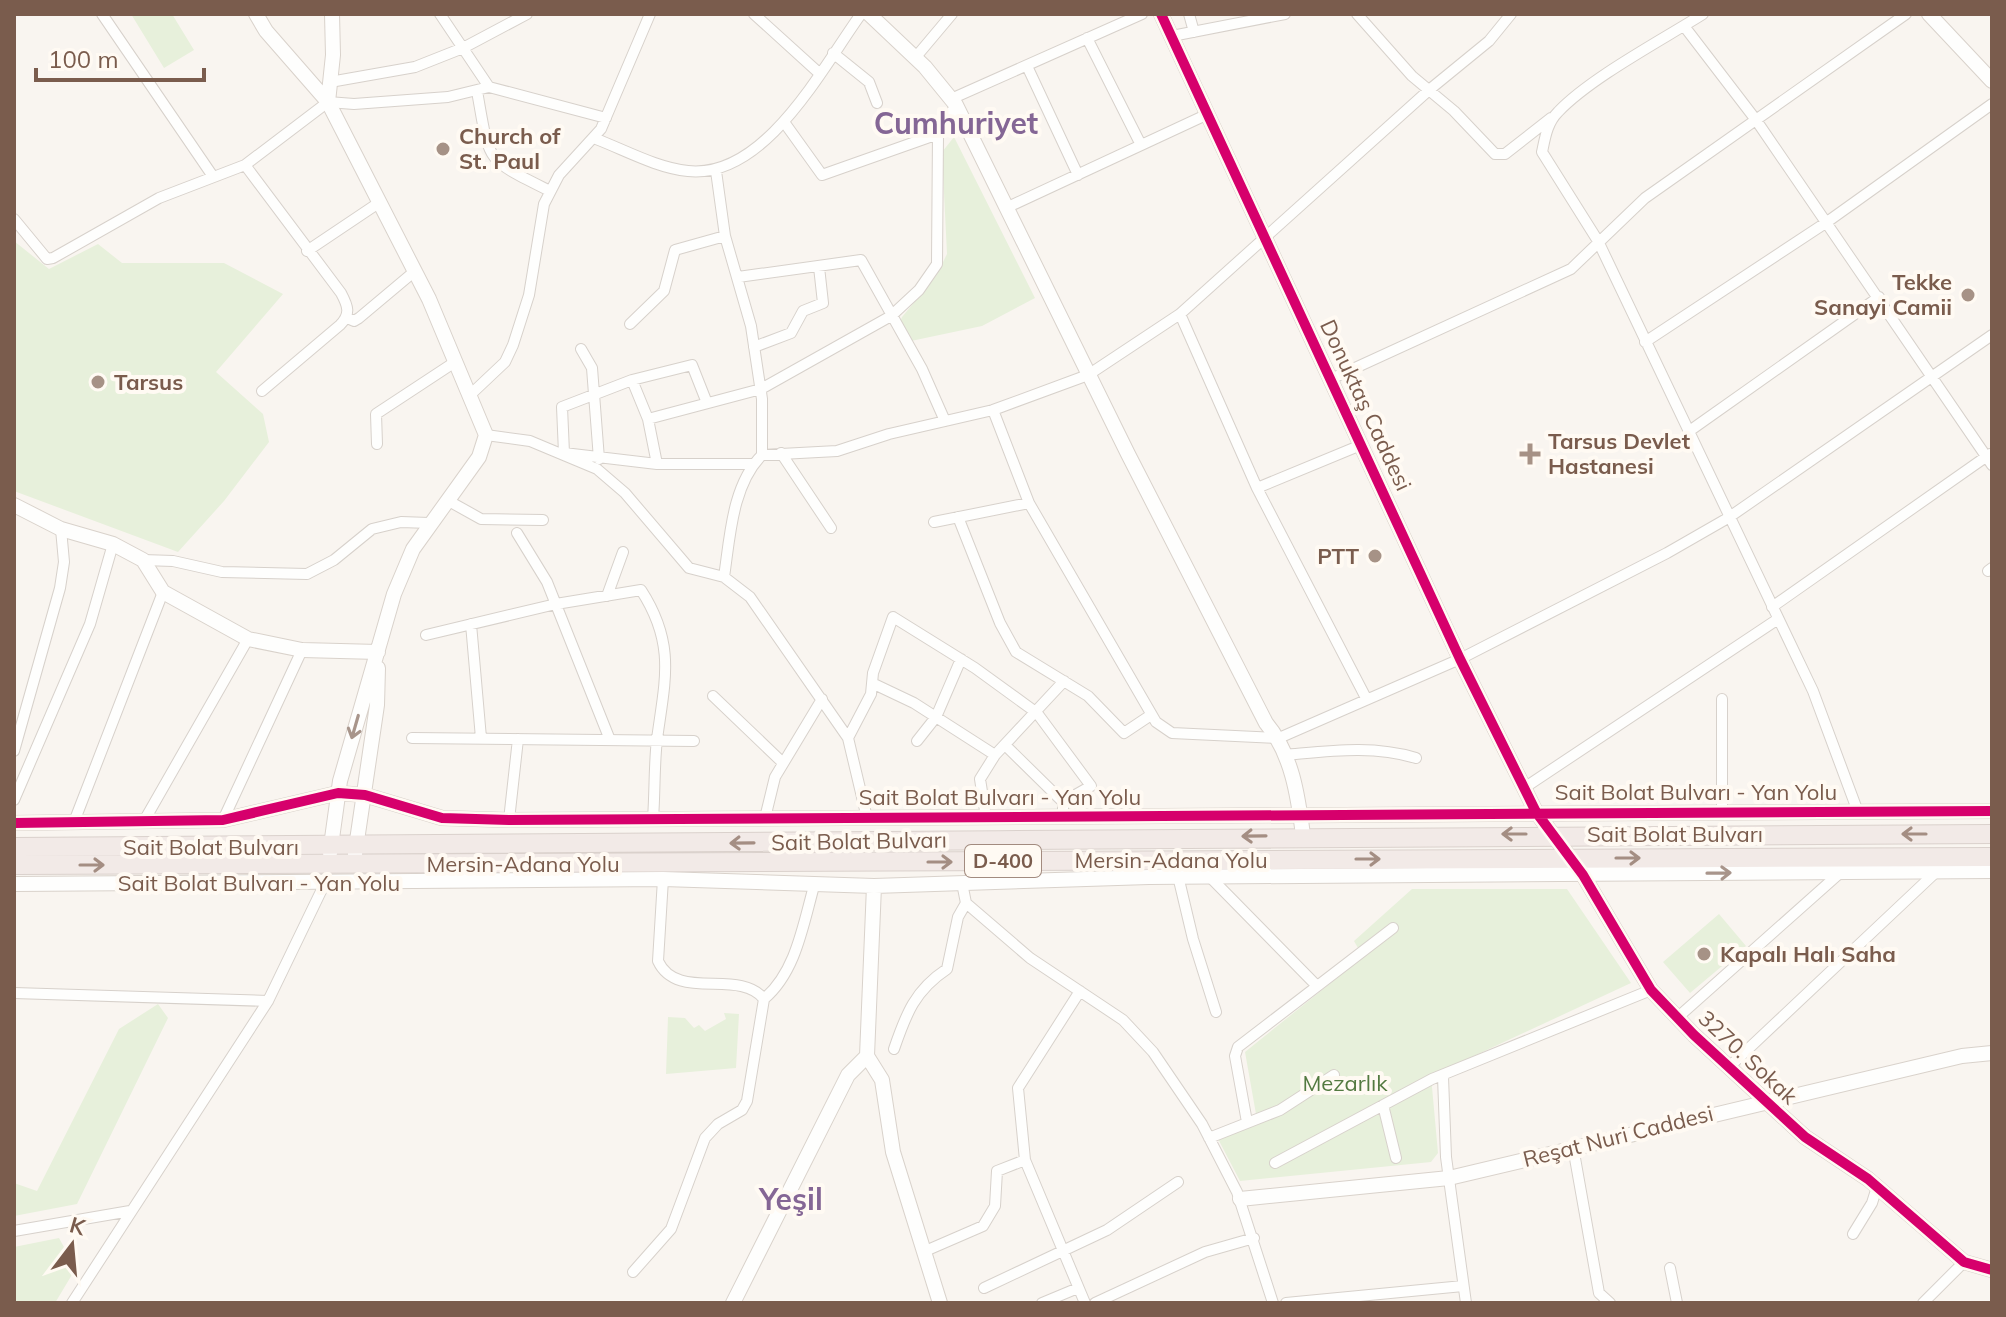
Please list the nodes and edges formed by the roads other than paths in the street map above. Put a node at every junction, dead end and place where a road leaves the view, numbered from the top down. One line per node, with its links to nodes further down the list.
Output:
1 (102, 14): 49 (street)
2 (256, 14): 35 (street)
3 (332, 14): 31 (street)
4 (440, 14): 25 (street)
5 (527, 14): 25 (street)
6 (650, 14): 41 (street)
7 (754, 14): 29 (street)
8 (861, 14): 26 (street)
9 (869, 14): 27 (street)
10 (952, 14): 27 (street)
11 (1142, 14): 24 (street)
12 (1161, 14): 23 (street, Donuktaş Caddesi)
13 (1189, 14): 22 (street)
14 (1285, 14): 20 (street)
15 (1357, 14): 33 (street)
16 (1511, 14): 33 (street)
17 (1703, 14): 21 (street)
18 (1906, 14): 42 (street)
19 (1929, 14): 30 (street)
20 (1230, 20): 22 (street)
21 (1684, 26): 39 (street); 42 (street)
22 (1194, 32): 23 (street)
23 (1172, 36): 40 (street, Donuktaş Caddesi)
24 (1087, 38): 28 (street); 46 (street)
25 (463, 48): 31 (street); 32 (street)
26 (833, 53): 29 (street); 37 (street)
27 (915, 58): 36 (street)
28 (1027, 66): 36 (street); 50 (street)
29 (819, 73): 43 (street)
30 (1992, 81)
31 (330, 82): 35 (street)
32 (489, 87): 34 (street); 41 (street)
33 (1429, 90): 39 (street); 57 (street)
34 (477, 91): 35 (street); 51 (street)
35 (328, 102): 47 (street); 52 (street)
36 (953, 102): 44 (street); 53 (street)
37 (877, 103)
38 (1992, 104): 55 (street)
39 (1558, 112): 58 (street)
40 (1208, 114): 46 (street); 57 (street, Donuktaş Caddesi)
41 (606, 118): 45 (street)
42 (1756, 120): 55 (street); 58 (street)
43 (784, 122): 44 (street); 48 (street)
44 (938, 134): 65 (street)
45 (596, 139): 48 (street); 51 (street)
46 (1141, 145): 50 (street)
47 (245, 165): 49 (street); 59 (street)
48 (716, 171): 56 (street)
49 (212, 175): 54 (street)
50 (1078, 175): 53 (street)
51 (550, 191): 80 (street)
52 (380, 202): 59 (street); 61 (street)
53 (1008, 207): 73 (street)
54 (14, 219)
55 (1827, 222): 63 (street); 69 (street)
56 (725, 236): 62 (street); 67 (street)
57 (1266, 237): 64 (street); 75 (street, Donuktaş Caddesi)
58 (1598, 241): 69 (street); 75 (street)
59 (307, 251): 66 (street)
60 (819, 267): 62 (street); 65 (street); 70 (street)
61 (415, 271): 66 (street); 72 (street)
62 (738, 277): 70 (street)
63 (1879, 297): 74 (street); 85 (street)
64 (1180, 314): 73 (street); 96 (street)
65 (891, 316): 77 (street); 84 (street)
66 (347, 318): 78 (street)
67 (630, 324)
68 (1992, 335): 74 (street)
69 (1645, 342): 85 (street)
70 (754, 347): 77 (street)
71 (581, 349): 79 (street)
72 (455, 362): 80 (street); 87 (street)
73 (1088, 375): 82 (street); 136 (street)
74 (1933, 377): 92 (street); 101 (street)
75 (1331, 379): 88 (street, Donuktaş Caddesi)
76 (632, 380): 79 (street); 81 (street); 83 (street)
77 (761, 389): 81 (street); 91 (street)
78 (262, 391)
79 (597, 393): 89 (street); 93 (street)
80 (469, 396): 86 (street)
81 (707, 403): 83 (street)
82 (993, 410): 84 (street); 98 (street)
83 (648, 419): 94 (street)
84 (945, 421): 90 (street)
85 (1688, 432): 101 (street)
86 (486, 435): 89 (street); 97 (street)
87 (377, 444)
88 (1361, 445): 96 (street); 123 (street, Donuktaş Caddesi)
89 (564, 453): 93 (street); 111 (street)
90 (781, 453): 91 (street); 105 (street)
91 (762, 455): 95 (street)
92 (1990, 458): 115 (street)
93 (599, 459): 94 (street)
94 (657, 464): 95 (street)
95 (753, 464): 111 (street)
96 (1257, 488): 127 (street)
97 (447, 500): 102 (street); 104 (street)
98 (1029, 503): 100 (street); 131 (street)
99 (14, 505): 106 (street)
100 (958, 517): 103 (street); 124 (street)
101 (1728, 518): 115 (street); 123 (street)
102 (543, 520)
103 (934, 522)
104 (429, 523): 110 (street); 121 (street)
105 (831, 528)
106 (61, 529): 108 (street); 143 (street)
107 (517, 533): 114 (street)
108 (113, 544): 110 (street); 151 (street)
109 (623, 552): 113 (street)
110 (143, 560): 112 (street)
111 (724, 577): 128 (street)
112 (163, 592): 119 (street); 165 (street)
113 (607, 596): 114 (street); 139 (street)
114 (556, 604): 117 (street); 138 (street)
115 (1772, 607): 116 (street)
116 (1778, 619): 148 (street); 156 (street)
117 (471, 624): 118 (street); 134 (street)
118 (426, 635)
119 (248, 639): 120 (street); 164 (street)
120 (302, 650): 121 (street); 162 (street)
121 (378, 652): 149 (street, one-way to 149); 150 (street)
122 (961, 659): 125 (street); 130 (street); 132 (street)
123 (1460, 659): 127 (street); 148 (street, Donuktaş Caddesi)
124 (1064, 681): 130 (street); 131 (street)
125 (874, 684): 132 (street); 135 (street)
126 (713, 696): 147 (street)
127 (1366, 698): 136 (street)
128 (822, 699): 135 (street); 147 (street)
129 (1722, 699): 155 (street)
130 (1037, 713): 142 (street); 152 (street)
131 (1151, 715): 136 (street)
132 (936, 717): 141 (street); 144 (street)
133 (412, 738): 134 (street)
134 (481, 738): 137 (street)
135 (848, 738): 160 (street)
136 (1279, 738): 145 (street)
137 (518, 739): 138 (street); 163 (street)
138 (610, 740): 139 (street)
139 (657, 741): 140 (street); 161 (street)
140 (694, 741)
141 (917, 741)
142 (1005, 745): 144 (street); 152 (street)
143 (14, 751)
144 (995, 755): 158 (street)
145 (1285, 755): 146 (street); 157 (street)
146 (1416, 758)
147 (782, 762): 159 (street)
148 (1524, 788): 154 (street, Donuktaş Caddesi)
149 (338, 793): 150 (street, Sait Bolat Bulvarı - Yan Yolu); 162 (street, Sait Bolat Bulvarı - Yan Yolu); 174 (street)
150 (365, 795): 163 (street, Sait Bolat Bulvarı - Yan Yolu); 175 (street)
151 (14, 800)
152 (1063, 809): 157 (street, Sait Bolat Bulvarı - Yan Yolu); 158 (street, Sait Bolat Bulvarı - Yan Yolu)
153 (1992, 811): 156 (street, Sait Bolat Bulvarı - Yan Yolu)
154 (1536, 812): 155 (street, Sait Bolat Bulvarı - Yan Yolu); 157 (street, Sait Bolat Bulvarı - Yan Yolu); 167 (street, 3270. Sokak)
155 (1722, 812): 156 (street, Sait Bolat Bulvarı - Yan Yolu)
156 (1858, 812)
157 (1300, 815): 169 (street)
158 (986, 817): 160 (street, Sait Bolat Bulvarı - Yan Yolu)
159 (765, 818): 160 (street, Sait Bolat Bulvarı - Yan Yolu); 161 (street, Sait Bolat Bulvarı - Yan Yolu)
160 (867, 818)
161 (653, 819): 163 (street, Sait Bolat Bulvarı - Yan Yolu)
162 (223, 820): 164 (street, Sait Bolat Bulvarı - Yan Yolu)
163 (509, 820)
164 (144, 821): 165 (street, Sait Bolat Bulvarı - Yan Yolu)
165 (74, 822): 166 (street, Sait Bolat Bulvarı - Yan Yolu)
166 (14, 823)
167 (1555, 834): 168 (highway, Sait Bolat Bulvarı / D-400, one-way to 167); 169 (highway, Sait Bolat Bulvarı / D-400, one-way to 169); 172 (street, 3270. Sokak)
168 (1992, 834)
169 (1303, 835): 175 (highway, Sait Bolat Bulvarı / D-400, one-way to 175)
170 (14, 847): 174 (highway, Sait Bolat Bulvarı / D-400)
171 (1992, 857): 172 (highway, Mersin-Adana Yolu / D-400, one-way to 171)
172 (1568, 858): 175 (highway, Mersin-Adana Yolu / D-400, one-way to 172); 179 (street, 3270. Sokak)
173 (14, 865): 174 (highway, Mersin-Adana Yolu / D-400, one-way to 174)
174 (328, 865): 175 (highway, Mersin-Adana Yolu / D-400); 184 (street, Sait Bolat Bulvarı - Yan Yolu); 194 (street)
175 (353, 865): 182 (street, Sait Bolat Bulvarı - Yan Yolu)
176 (1936, 871): 177 (street, Sait Bolat Bulvarı - Yan Yolu); 178 (street, Sait Bolat Bulvarı - Yan Yolu); 200 (street)
177 (1992, 871)
178 (1841, 872): 179 (street, Sait Bolat Bulvarı - Yan Yolu, one-way to 178); 196 (street)
179 (1583, 875): 181 (street, Sait Bolat Bulvarı - Yan Yolu); 190 (street, 3270. Sokak)
180 (1178, 876): 181 (street, Sait Bolat Bulvarı - Yan Yolu); 183 (street, Sait Bolat Bulvarı - Yan Yolu); 195 (street)
181 (1209, 876): 189 (street)
182 (663, 879): 185 (street, Sait Bolat Bulvarı - Yan Yolu); 193 (street)
183 (962, 883): 186 (street, Sait Bolat Bulvarı - Yan Yolu); 187 (street)
184 (14, 884)
185 (814, 886): 186 (street, Sait Bolat Bulvarı - Yan Yolu); 193 (street)
186 (874, 886): 199 (street)
187 (966, 903): 191 (street); 197 (street)
188 (1393, 928): 189 (street)
189 (1316, 985): 205 (street)
190 (1651, 990): 196 (street, 3270. Sokak); 202 (street)
191 (1080, 991): 206 (street); 209 (street)
192 (14, 993): 194 (street)
193 (764, 999): 224 (street)
194 (268, 1001): 215 (street)
195 (1216, 1012)
196 (1677, 1018): 200 (street, 3270. Sokak)
197 (894, 1049)
198 (1992, 1053): 203 (street, Reşat Nuri Caddesi)
199 (867, 1056): 219 (street); 230 (street)
200 (1728, 1068): 203 (street, 3270. Sokak)
201 (1334, 1075): 205 (street)
202 (1443, 1077): 204 (street); 211 (street)
203 (1764, 1100): 207 (street, Reşat Nuri Caddesi); 213 (street, 3270. Sokak)
204 (1383, 1105): 208 (street); 210 (street)
205 (1247, 1122): 206 (street)
206 (1209, 1138): 214 (street)
207 (1573, 1147): 211 (street, Reşat Nuri Caddesi); 238 (street)
208 (1396, 1158)
209 (1025, 1160): 219 (street); 220 (street)
210 (1275, 1163)
211 (1449, 1178): 214 (street, Reşat Nuri Caddesi); 225 (street)
212 (1178, 1182): 220 (street)
213 (1877, 1187): 217 (street); 221 (street, 3270. Sokak)
214 (1240, 1199): 218 (street)
215 (130, 1211): 216 (street); 229 (street)
216 (14, 1231)
217 (1853, 1234)
218 (1254, 1238): 234 (street); 235 (street)
219 (923, 1252): 231 (street)
220 (1062, 1253): 226 (street); 227 (street)
221 (1964, 1262): 222 (street, 3270. Sokak); 240 (street)
222 (1990, 1264)
223 (1670, 1268): 239 (street)
224 (633, 1272)
225 (1463, 1286): 228 (street); 237 (street)
226 (984, 1288)
227 (1078, 1288): 232 (street); 233 (street)
228 (1358, 1300): 236 (street)
229 (72, 1303)
230 (733, 1303)
231 (940, 1303)
232 (1042, 1303)
233 (1085, 1303)
234 (1095, 1303)
235 (1273, 1303)
236 (1286, 1303)
237 (1466, 1303)
238 (1610, 1303)
239 (1677, 1303)
240 (1923, 1303)

